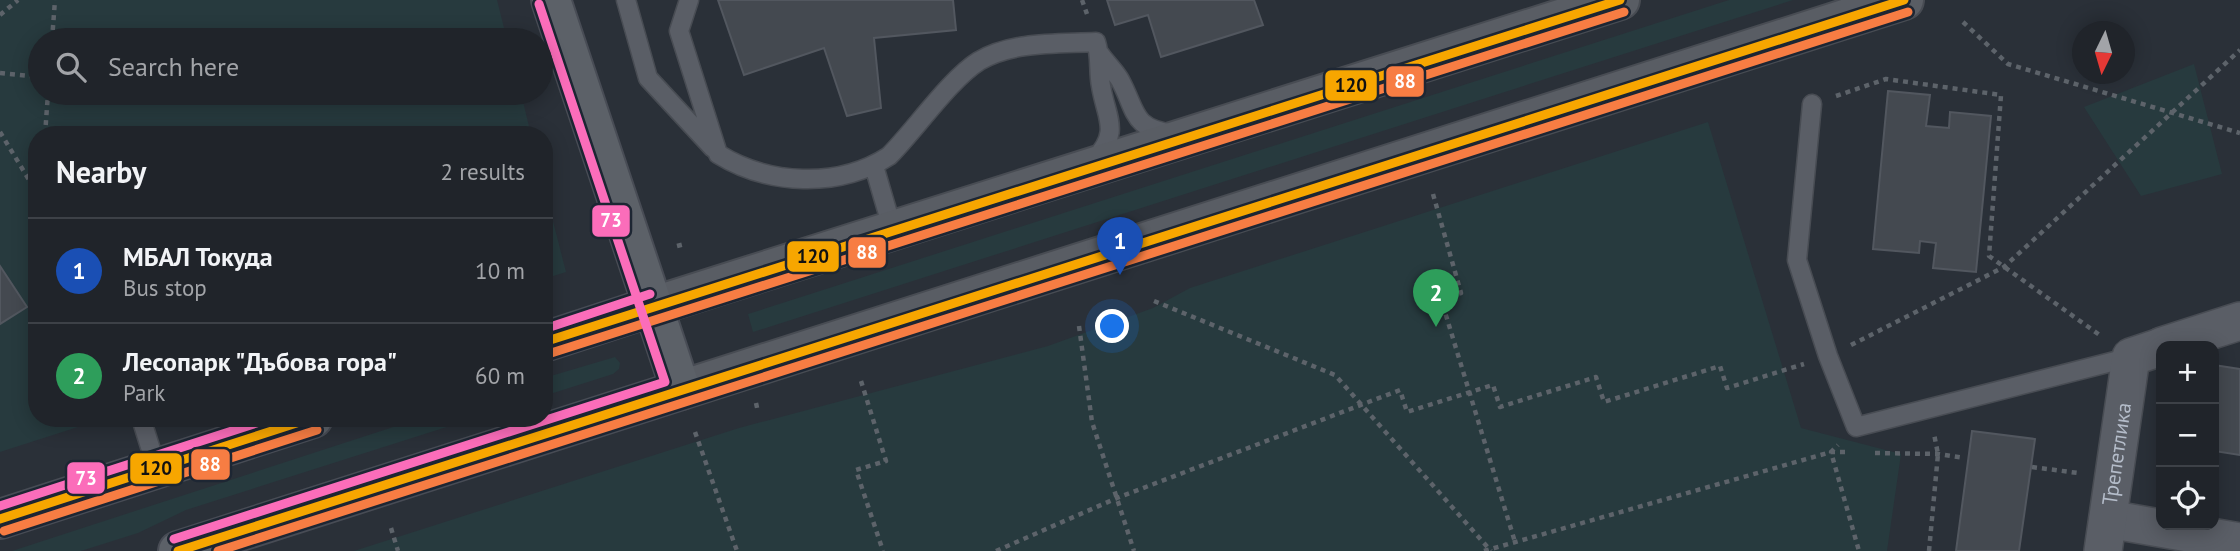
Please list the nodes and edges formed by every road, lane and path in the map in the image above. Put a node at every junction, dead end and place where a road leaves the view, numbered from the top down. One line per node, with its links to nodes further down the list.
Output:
1 (19, 0): 8 (path)
2 (55, 0): 10 (path)
3 (551, 0): 32 (main road)
4 (626, 0): 22 (lane)
5 (689, 0): 22 (lane)
6 (1620, 0): 21 (main road)
7 (1903, 0): 39 (main road)
8 (0, 15)
9 (1963, 22): 17 (path)
10 (53, 28)
11 (2240, 50): 17 (path)
12 (1100, 54): 21 (lane); 23 (lane); 24 (lane)
13 (0, 73): 14 (path)
14 (28, 76)
15 (1812, 104): 30 (path); 37 (lane)
16 (47, 105): 18 (path)
17 (2175, 113): 20 (path); 30 (path)
18 (46, 126)
19 (0, 132): 25 (path)
20 (2240, 133)
21 (1199, 134): 24 (main road)
22 (718, 154): 23 (lane)
23 (874, 166): 27 (lane)
24 (1072, 175): 27 (main road)
25 (28, 178)
26 (1433, 194): 40 (path)
27 (893, 231): 32 (main road)
28 (685, 244): 29 (path)
29 (677, 246)
30 (2004, 267): 36 (path); 37 (path)
31 (1154, 301): 41 (path)
32 (654, 306): 35 (main road); 39 (main road)
33 (2240, 321): 36 (street)
34 (1079, 326): 55 (path)
35 (553, 339)
36 (2151, 350): 42 (lane); 54 (street, Трепетлика)
37 (1828, 356): 40 (path); 45 (lane)
38 (861, 381): 65 (path)
39 (681, 390): 62 (main road)
40 (1469, 392): 41 (path); 59 (path)
41 (1359, 404): 55 (path); 61 (path)
42 (1928, 409): 45 (lane); 50 (path)
43 (144, 427): 53 (lane)
44 (285, 427): 53 (main road)
45 (1856, 427): 47 (path)
46 (695, 432): 64 (path)
47 (1831, 452): 48 (path); 59 (path); 68 (path)
48 (1858, 453)
49 (1871, 453): 50 (path)
50 (1938, 454): 51 (path); 69 (path)
51 (1964, 458)
52 (2032, 467): 54 (path)
53 (157, 469): 56 (main road)
54 (2114, 477): 58 (street, Трепетлика)
55 (1117, 498): 66 (path); 67 (path)
56 (0, 519)
57 (391, 528): 63 (path)
58 (2105, 535): 60 (street)
59 (1515, 542): 61 (path)
60 (2240, 542)
61 (1489, 550)
62 (178, 551)
63 (398, 551)
64 (737, 551)
65 (884, 551)
66 (996, 551)
67 (1135, 551)
68 (1859, 551)
69 (1929, 551)

